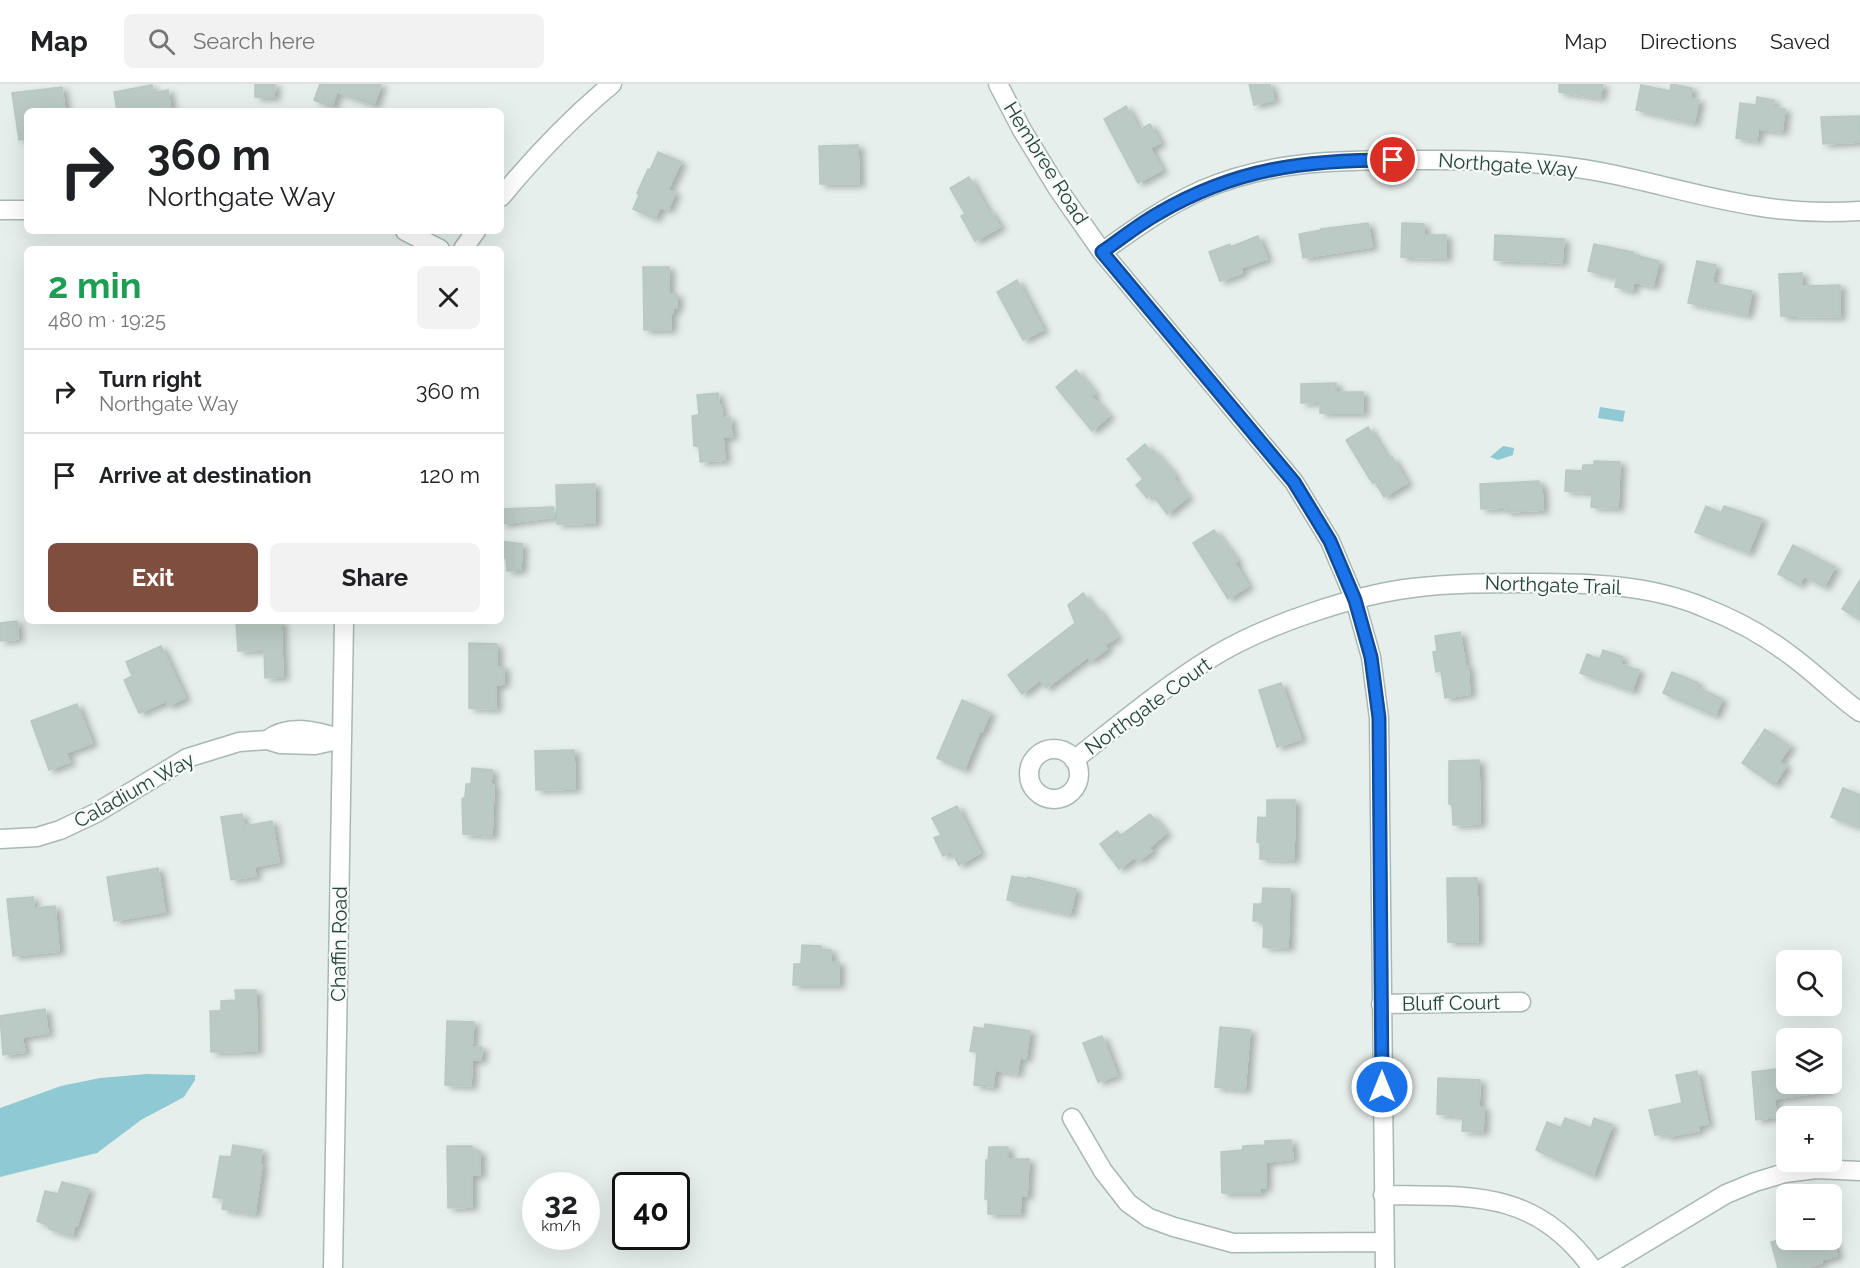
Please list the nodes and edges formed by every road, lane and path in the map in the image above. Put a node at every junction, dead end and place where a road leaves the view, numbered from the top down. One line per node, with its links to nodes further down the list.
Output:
1 (612, 84): 3 (street)
2 (998, 84): 9 (street, Hembree Road)
3 (504, 192)
4 (0, 210): 5 (street)
5 (24, 210)
6 (1860, 211): 9 (street, Northgate Way)
7 (411, 234): 8 (street)
8 (434, 246)
9 (1102, 252): 10 (street, Hembree Road)
10 (1355, 600): 12 (street, Northgate Trail); 14 (street, Northgate Court); 17 (street, Hembree Road)
11 (344, 624): 13 (street, Chaffin Road)
12 (1860, 712)
13 (342, 739): 15 (street, Caladium Way); 22 (street, Chaffin Road)
14 (1074, 760)
15 (0, 839)
16 (1521, 1002): 17 (street, Bluff Court)
17 (1381, 1004): 20 (street, Hembree Road)
18 (1072, 1118): 21 (street)
19 (1860, 1171): 25 (street)
20 (1383, 1195): 21 (street, Hembree Road); 24 (street)
21 (1385, 1242): 23 (street, Hembree Road)
22 (333, 1268)
23 (1385, 1268)
24 (1592, 1268)
25 (1603, 1268)

